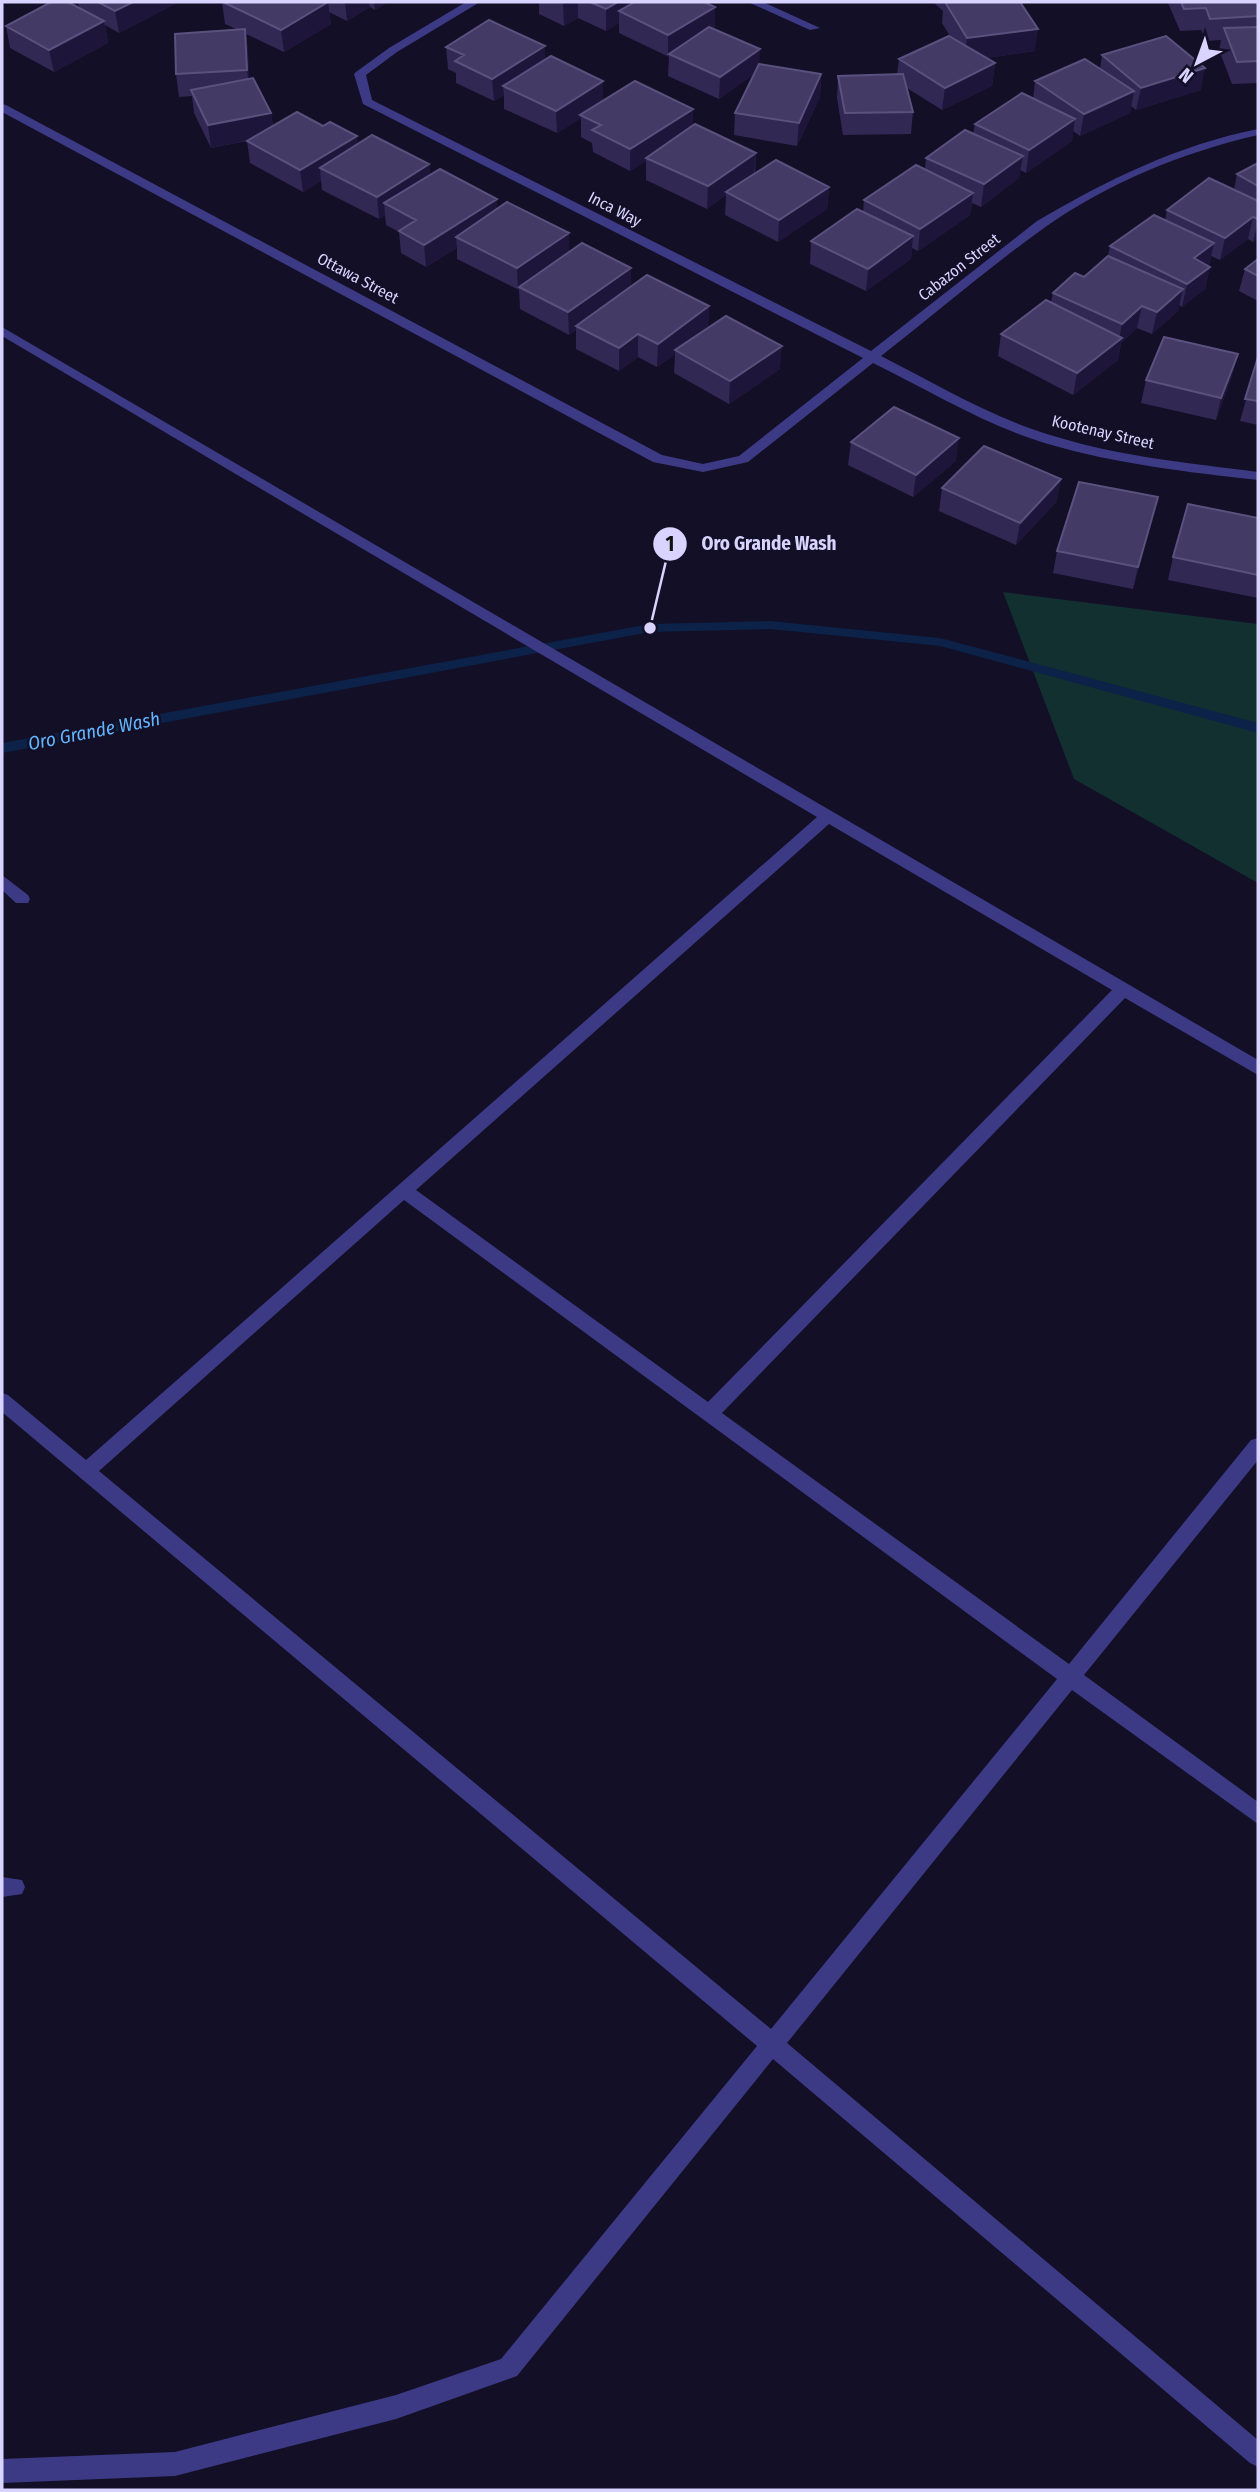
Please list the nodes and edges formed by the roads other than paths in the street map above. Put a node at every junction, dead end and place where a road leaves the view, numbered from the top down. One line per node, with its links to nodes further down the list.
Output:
1 (474, 2): 7 (street, Inca Way)
2 (754, 2): 3 (street)
3 (814, 28)
4 (2, 107): 8 (street, Ottawa Street)
5 (1258, 132): 7 (street, Cabazon Street)
6 (2, 331): 10 (street)
7 (874, 356): 8 (street, Cabazon Street); 9 (street, Kootenay Street)
8 (703, 468)
9 (1258, 476)
10 (828, 816): 13 (street); 15 (street)
11 (2, 881): 12 (street)
12 (22, 899)
13 (1123, 989): 14 (street); 17 (street)
14 (1258, 1068)
15 (403, 1190): 17 (street); 19 (street)
16 (2, 1401): 19 (street)
17 (710, 1413): 20 (street)
18 (1258, 1446): 20 (street)
19 (86, 1471): 22 (street)
20 (1070, 1677): 21 (street); 22 (street)
21 (1258, 1814)
22 (773, 2045): 23 (street); 24 (street)
23 (1258, 2455)
24 (2, 2471)

